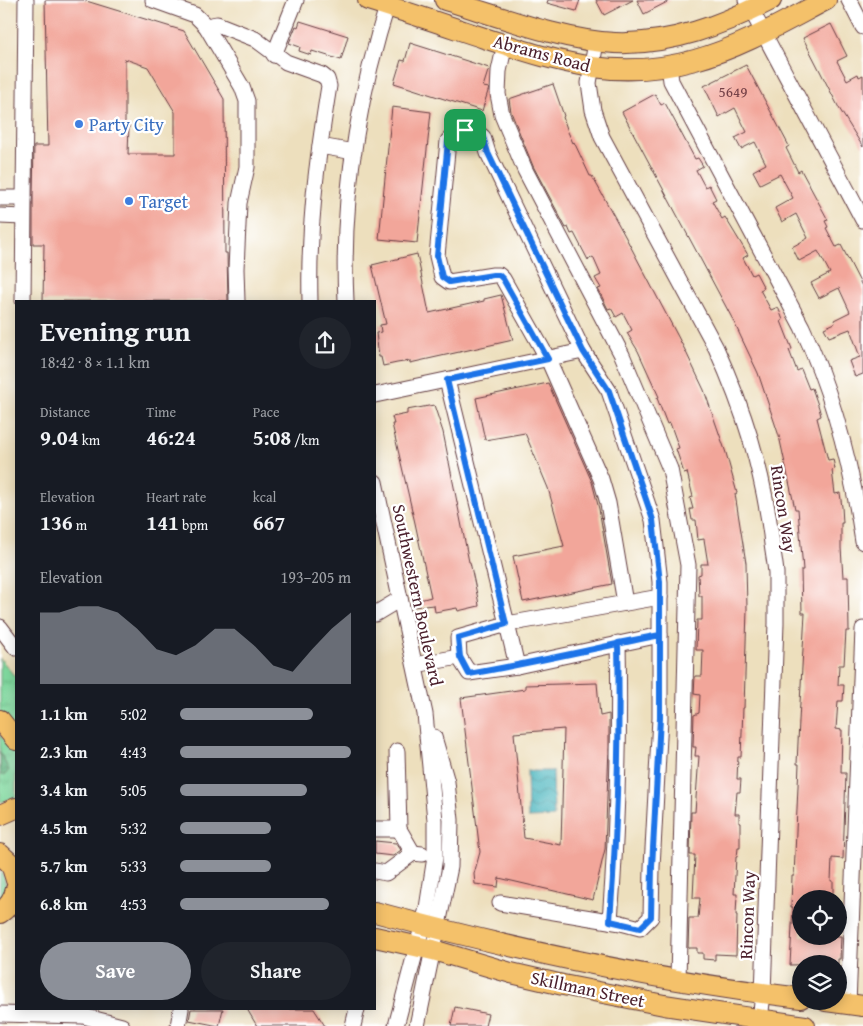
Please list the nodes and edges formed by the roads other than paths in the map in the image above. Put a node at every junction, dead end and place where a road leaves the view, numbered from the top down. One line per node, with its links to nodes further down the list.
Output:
1 (26, 0): 23 (street)
2 (153, 0): 9 (street)
3 (296, 0): 17 (street)
4 (445, 0): 15 (main road, Abrams Road)
5 (771, 0): 10 (main road, Abrams Road)
6 (826, 0): 13 (main road, Abrams Road)
7 (848, 0): 12 (street)
8 (382, 2): 16 (main road, Abrams Road); 21 (street)
9 (177, 4): 11 (street)
10 (748, 5): 13 (street); 14 (main road, Abrams Road)
11 (206, 26): 17 (street); 28 (street)
12 (863, 27)
13 (762, 33): 18 (main road, Abrams Road); 26 (street)
14 (676, 38): 15 (main road, Abrams Road); 18 (main road)
15 (596, 42): 19 (street, Rincon Way)
16 (506, 44): 19 (main road, Abrams Road); 79 (street)
17 (274, 55): 20 (street)
18 (674, 65): 19 (main road, Abrams Road); 35 (street); 37 (street)
19 (592, 67): 80 (street, Rincon Way)
20 (320, 146): 21 (street); 29 (street)
21 (354, 152): 30 (street)
22 (0, 198): 23 (street)
23 (24, 198): 25 (street)
24 (0, 216): 25 (street)
25 (23, 217): 27 (street)
26 (863, 220)
27 (23, 300)
28 (237, 300)
29 (310, 300)
30 (346, 300)
31 (583, 351): 32 (street); 32 (street); 38 (street)
32 (548, 359): 33 (street); 40 (street)
33 (447, 380): 34 (street); 42 (street)
34 (376, 395)
35 (863, 486)
36 (376, 487): 39 (street, Southwestern Boulevard)
37 (863, 542)
38 (660, 597): 40 (street); 45 (street)
39 (400, 599): 41 (street); 49 (street, Southwestern Boulevard)
40 (625, 603): 42 (street)
41 (376, 613)
42 (506, 624): 48 (street); 50 (street)
43 (0, 627): 47 (street)
44 (863, 629): 82 (street)
45 (660, 635): 46 (street); 75 (street)
46 (618, 643): 50 (street); 75 (street)
47 (15, 647)
48 (460, 657): 49 (street); 50 (street)
49 (415, 665): 51 (street, Southwestern Boulevard)
50 (517, 666)
51 (425, 714): 65 (street, Southwestern Boulevard); 76 (street, Southwestern Boulevard)
52 (0, 720): 53 (main road)
53 (15, 739)
54 (397, 751): 60 (street)
55 (15, 808): 56 (main road)
56 (0, 815)
57 (0, 822): 58 (main road)
58 (15, 826)
59 (376, 829): 60 (street)
60 (398, 829): 63 (street)
61 (0, 849): 62 (main road)
62 (15, 853)
63 (413, 853): 65 (street); 66 (street)
64 (0, 854): 67 (main road)
65 (436, 857): 76 (street, Southwestern Boulevard)
66 (376, 871)
67 (15, 877)
68 (15, 894): 73 (main road)
69 (863, 894): 82 (street)
70 (500, 903): 75 (street)
71 (15, 911): 74 (main road)
72 (376, 912): 76 (main road, Skillman Street)
73 (0, 913)
74 (0, 917)
75 (610, 921)
76 (430, 928): 78 (street, Southwestern Boulevard); 79 (main road, Skillman Street)
77 (376, 938): 78 (main road, Skillman Street)
78 (424, 948): 86 (main road, Skillman Street); 90 (street, Southwestern Boulevard); 91 (street, Southwestern Boulevard)
79 (678, 980): 80 (main road, Skillman Street)
80 (763, 994): 81 (main road, Skillman Street); 86 (street, Rincon Way)
81 (792, 997)
82 (856, 1005)
83 (181, 1010): 88 (street)
84 (357, 1010): 89 (street)
85 (0, 1014): 87 (street)
86 (760, 1020): 92 (main road, Skillman Street)
87 (122, 1026)
88 (178, 1026)
89 (353, 1026)
90 (396, 1026)
91 (417, 1026)
92 (805, 1026)

